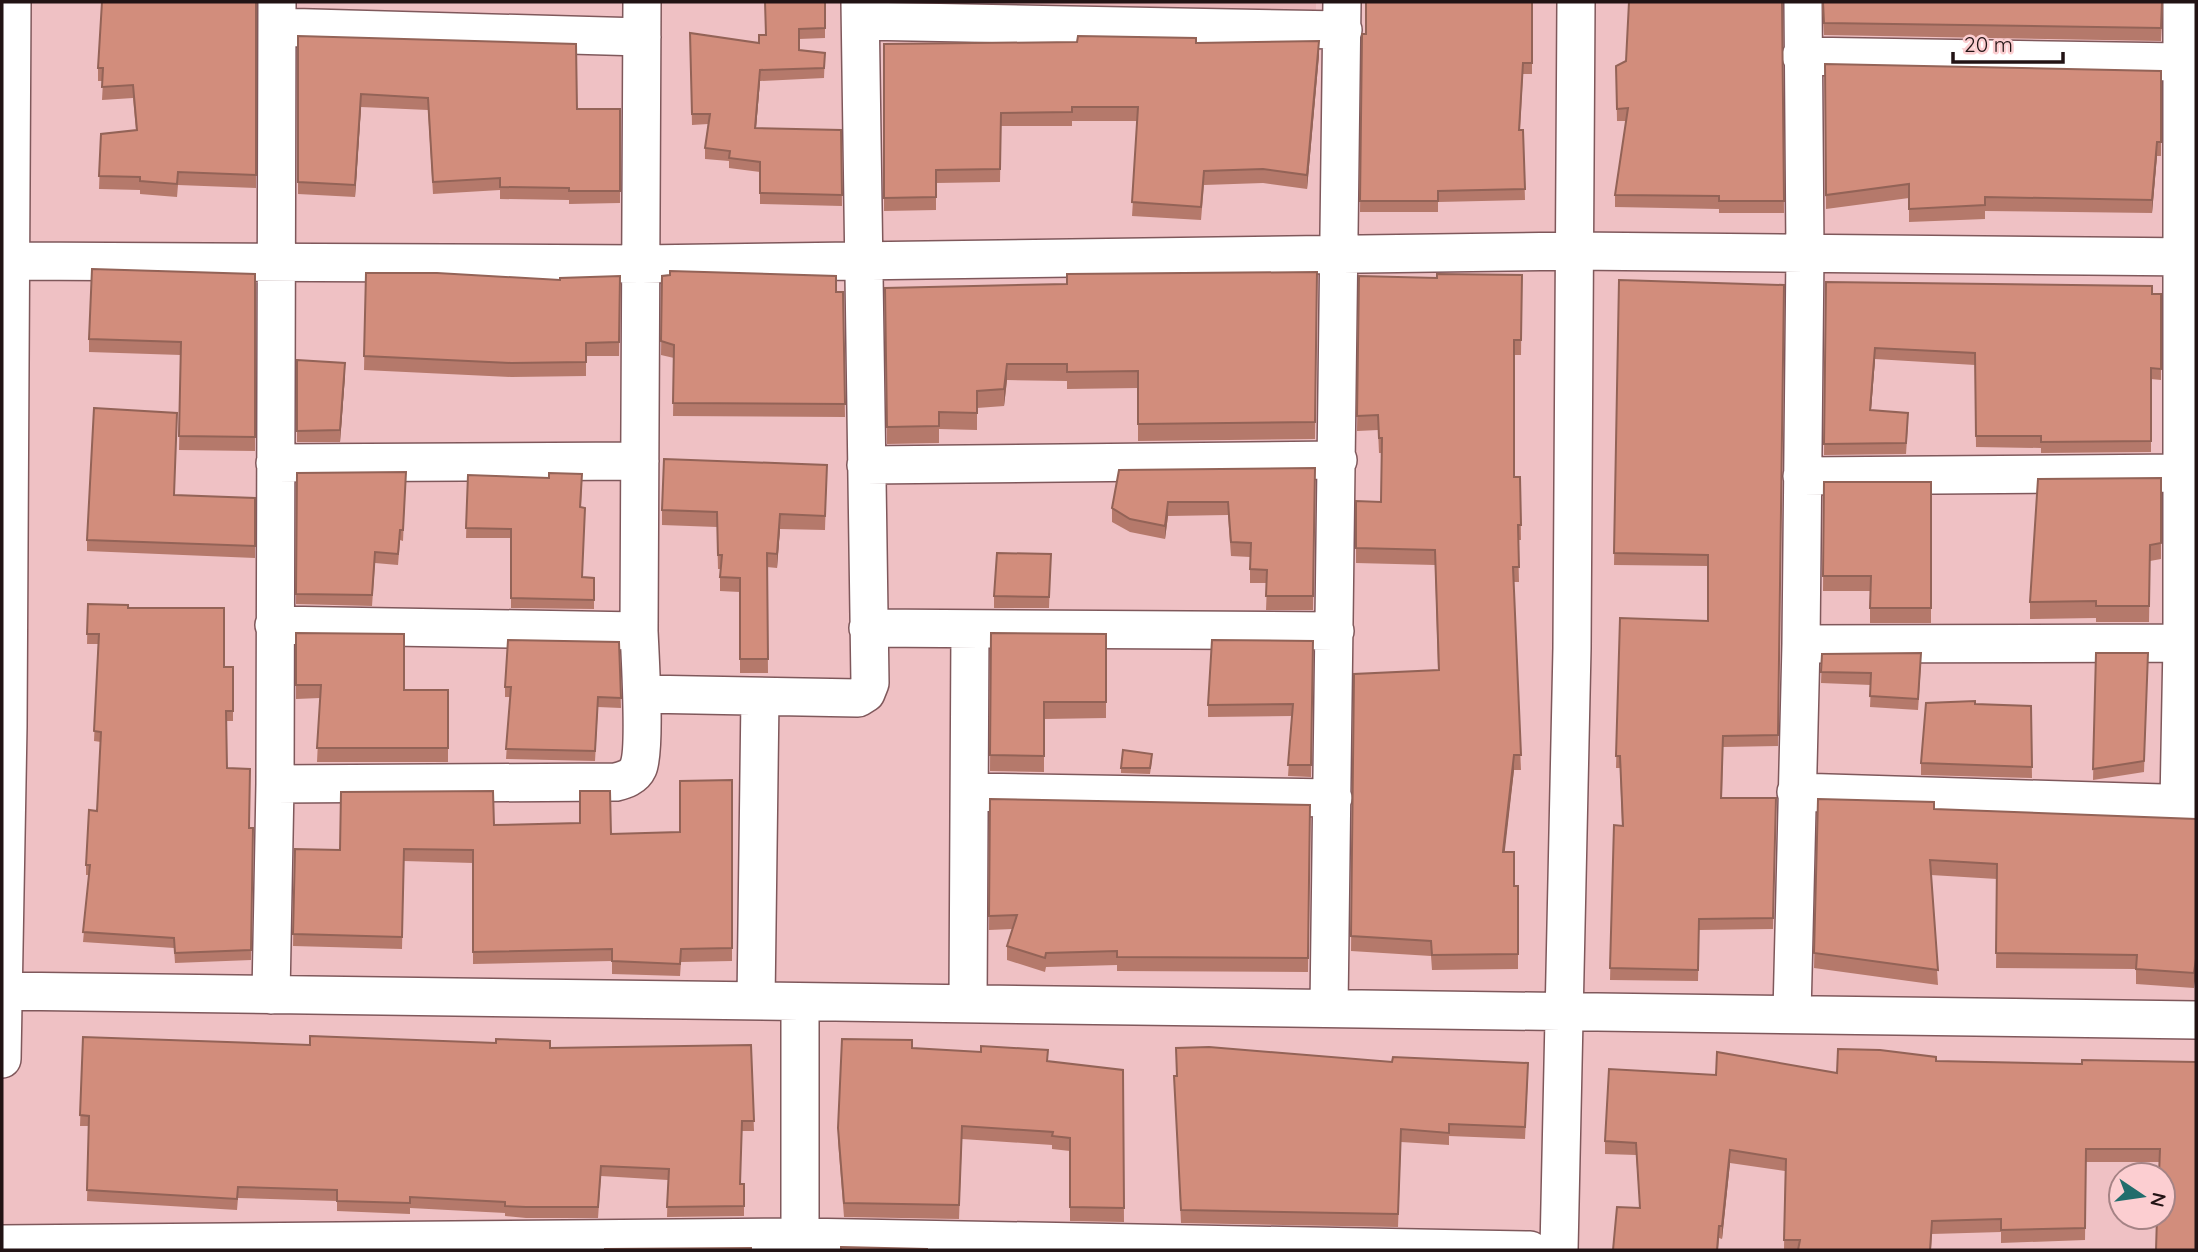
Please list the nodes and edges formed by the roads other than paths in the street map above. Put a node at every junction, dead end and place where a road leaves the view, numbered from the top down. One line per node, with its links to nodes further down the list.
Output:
1 (12, 2): 12 (street)
2 (1576, 2): 13 (street)
3 (1803, 2): 10 (street)
4 (2182, 2): 11 (street)
5 (860, 11): 6 (street); 17 (street)
6 (972, 12): 8 (street)
7 (277, 15): 9 (street); 18 (street)
8 (1343, 16): 15 (street)
9 (642, 19): 19 (street)
10 (1801, 56): 11 (street); 14 (street)
11 (2181, 62): 16 (street)
12 (8, 238): 18 (street); 24 (street)
13 (1573, 251): 14 (street); 15 (street); 48 (street)
14 (1805, 252): 16 (street); 26 (street)
15 (1341, 254): 17 (street); 20 (street)
16 (2190, 257): 25 (street)
17 (864, 260): 19 (street); 23 (street)
18 (275, 262): 19 (street); 22 (street)
19 (642, 264): 21 (street)
20 (1338, 460): 23 (street); 31 (street)
21 (640, 461): 22 (street); 30 (street)
22 (275, 463): 27 (street)
23 (866, 465): 28 (street)
24 (5, 466): 36 (street)
25 (2183, 473): 26 (street); 32 (street)
26 (1802, 476): 33 (street)
27 (274, 625): 30 (street); 37 (street)
28 (868, 628): 29 (street); 35 (street)
29 (970, 629): 31 (street); 38 (street)
30 (639, 631): 34 (street)
31 (1335, 631): 40 (street)
32 (2189, 643): 33 (street); 41 (street)
33 (1801, 644): 39 (street)
34 (642, 694): 35 (street); 37 (street)
35 (760, 697): 44 (street)
36 (5, 756): 42 (street)
37 (275, 784): 43 (street)
38 (970, 792): 40 (street); 46 (street)
39 (1796, 792): 41 (street); 49 (street)
40 (1333, 799): 47 (street)
41 (2188, 804)
42 (2, 991): 43 (street); 51 (street)
43 (271, 995): 44 (street)
44 (756, 1001): 45 (street)
45 (800, 1002): 46 (street); 53 (street)
46 (968, 1004): 47 (street)
47 (1329, 1008): 48 (street)
48 (1564, 1012): 49 (street); 59 (street)
49 (1792, 1014): 50 (street)
50 (2196, 1020)
51 (2, 1059)
52 (2, 1244): 54 (street)
53 (800, 1244): 54 (street); 55 (street)
54 (575, 1245)
55 (1010, 1246): 56 (street)
56 (1123, 1247): 57 (street)
57 (1369, 1249): 58 (street)
58 (1530, 1250)
59 (1559, 1250)

